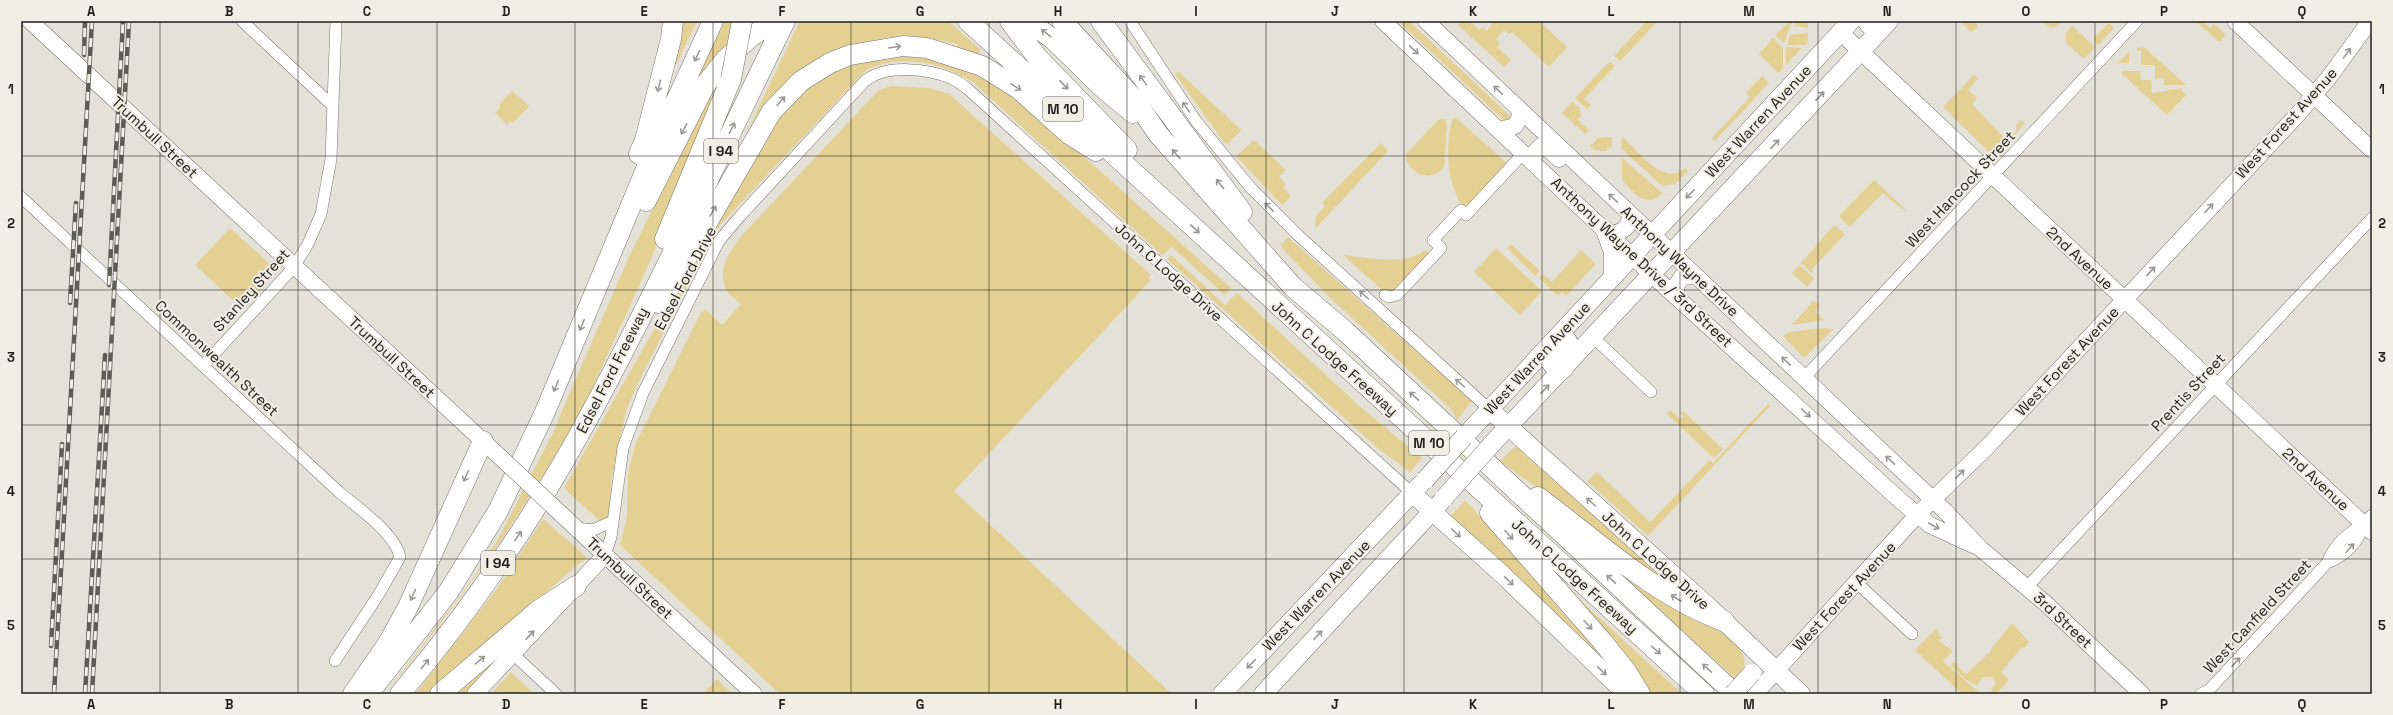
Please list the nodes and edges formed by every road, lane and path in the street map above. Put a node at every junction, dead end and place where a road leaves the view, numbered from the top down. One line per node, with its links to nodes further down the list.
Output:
1 (30, 21): 45 (street, Trumbull Street)
2 (242, 21): 25 (street)
3 (336, 21): 25 (street, Stanley Street)
4 (673, 21): 46 (highway, one-way to 46)
5 (713, 21): 46 (highway, I 94, one-way to 46)
6 (742, 21): 49 (highway, bridge)
7 (1062, 21): 30 (highway, John C Lodge Freeway / M 10)
8 (1101, 21): 59 (highway, one-way to 8)
9 (1130, 21): 68 (street, one-way to 9)
10 (1383, 21): 28 (street, Anthony Wayne Drive / 3rd Street, one-way to 28)
11 (1426, 21): 26 (street, Anthony Wayne Drive, one-way to 11)
12 (1866, 21): 18 (main road)
13 (2137, 21): 33 (street, West Hancock Street)
14 (2235, 21): 24 (street)
15 (2370, 21): 24 (street, West Forest Avenue, one-way to 15)
16 (1017, 22): 30 (highway, one-way to 16); 38 (highway, one-way to 38)
17 (780, 23): 49 (highway, Edsel Ford Freeway / I 94, one-way to 17); 55 (highway, one-way to 55)
18 (1886, 25): 21 (main road, West Warren Avenue)
19 (1846, 26): 21 (street, 2nd Avenue); 22 (main road, West Warren Avenue)
20 (975, 28): 35 (highway, John C Lodge Freeway / M 10)
21 (1861, 51): 27 (main road, West Warren Avenue, one-way to 21); 33 (street, 2nd Avenue)
22 (1809, 66): 27 (main road); 29 (main road, West Warren Avenue)
23 (886, 72): 74 (street, John C Lodge Drive); 80 (street, Edsel Ford Drive)
24 (2314, 95): 31 (street); 56 (street, West Forest Avenue, one-way to 24)
25 (333, 106): 45 (street, Stanley Street)
26 (1519, 110): 28 (street); 34 (street, Anthony Wayne Drive)
27 (1793, 124): 37 (main road, West Warren Avenue, one-way to 27)
28 (1500, 130): 32 (street, Anthony Wayne Drive / 3rd Street)
29 (1750, 131): 37 (main road); 42 (main road, West Warren Avenue, one-way to 42)
30 (1158, 134): 59 (highway, John C Lodge Freeway / M 10, one-way to 30)
31 (2372, 150)
32 (1526, 159): 34 (street); 41 (street, Anthony Wayne Drive / 3rd Street); 52 (street)
33 (1993, 176): 56 (street, 2nd Avenue); 63 (street, West Hancock Street)
34 (1592, 178): 39 (street, Anthony Wayne Drive, one-way to 34)
35 (1145, 182): 38 (highway, John C Lodge Freeway / M 10); 58 (highway, one-way to 35)
36 (21, 196): 61 (street, Commonwealth Street)
37 (1723, 199): 43 (main road, West Warren Avenue)
38 (1166, 203): 57 (highway, John C Lodge Freeway / M 10, one-way to 57)
39 (1629, 213): 41 (street); 42 (street, Anthony Wayne Drive)
40 (2372, 218): 64 (street, Prentis Street)
41 (1607, 232): 44 (street, Anthony Wayne Drive / 3rd Street); 50 (main road)
42 (1651, 234): 43 (street, Anthony Wayne Drive); 44 (main road, West Warren Avenue)
43 (1672, 254): 47 (main road, West Warren Avenue); 48 (street, Anthony Wayne Drive)
44 (1631, 256): 47 (street, Anthony Wayne Drive / 3rd Street); 50 (main road, West Warren Avenue)
45 (294, 267): 61 (street, Stanley Street); 70 (street, Trumbull Street)
46 (603, 274): 55 (highway, I 94)
47 (1652, 275): 53 (street, Anthony Wayne Drive / 3rd Street); 54 (main road, West Warren Avenue)
48 (1695, 275): 53 (street); 63 (street, Anthony Wayne Drive, one-way to 48)
49 (660, 276): 58 (highway, Edsel Ford Freeway / I 94)
50 (1612, 276): 51 (main road, West Warren Avenue); 54 (main road)
51 (1595, 294): 62 (main road); 65 (main road, West Warren Avenue)
52 (1386, 295)
53 (1675, 295): 72 (street, Anthony Wayne Drive / 3rd Street, one-way to 72)
54 (1631, 298): 60 (main road, West Warren Avenue)
55 (593, 300): 99 (highway, I 94, one-way to 99)
56 (2124, 300): 64 (street, 2nd Avenue); 75 (street, West Forest Avenue, one-way to 56)
57 (1284, 311): 108 (highway, one-way to 108); 109 (highway, John C Lodge Freeway / M 10, one-way to 109)
58 (637, 324): 100 (highway, Edsel Ford Freeway / I 94, one-way to 58)
59 (1345, 331): 73 (highway, John C Lodge Freeway / M 10, one-way to 59)
60 (1594, 338): 62 (main road, West Warren Avenue); 66 (street)
61 (203, 366): 94 (street, Commonwealth Street)
62 (1564, 369): 67 (main road, West Warren Avenue, one-way to 62)
63 (1804, 378): 71 (street, Anthony Wayne Drive)
64 (2215, 385): 81 (street, 2nd Avenue); 88 (street, Prentis Street)
65 (1507, 390): 67 (main road); 68 (main road, West Warren Avenue)
66 (1651, 392)
67 (1530, 405): 69 (main road, West Warren Avenue)
68 (1489, 409): 69 (main road, John C Lodge Drive); 74 (main road, West Warren Avenue, bridge)
69 (1509, 427): 78 (main road, West Warren Avenue, bridge); 89 (main road, John C Lodge Drive, one-way to 69)
70 (483, 441): 82 (street, Trumbull Street, bridge); 98 (highway, one-way to 98)
71 (1873, 443): 72 (street); 75 (street, Anthony Wayne Drive, one-way to 71)
72 (1857, 460): 76 (street, Anthony Wayne Drive / 3rd Street)
73 (1494, 471): 89 (highway, one-way to 73); 110 (highway, John C Lodge Freeway / M 10, one-way to 73)
74 (1413, 494): 77 (main road, West Warren Avenue); 78 (main road, John C Lodge Drive)
75 (1934, 501): 79 (street, West Forest Avenue); 84 (street, 3rd Street)
76 (1902, 502): 79 (street, 3rd Street)
77 (1395, 512): 83 (main road); 91 (main road, West Warren Avenue)
78 (1433, 512): 83 (main road, West Warren Avenue); 107 (main road, John C Lodge Drive, one-way to 107)
79 (1918, 515): 84 (street, 3rd Street, one-way to 84); 86 (street, West Forest Avenue)
80 (613, 521): 82 (street); 85 (street, Edsel Ford Drive)
81 (2369, 523): 97 (street, West Canfield Street, one-way to 81)
82 (576, 528): 85 (street, Trumbull Street)
83 (1413, 534): 95 (main road, West Warren Avenue, one-way to 83)
84 (1981, 549): 88 (street, 3rd Street)
85 (605, 555): 87 (street); 104 (street, Trumbull Street)
86 (1856, 582): 90 (street); 96 (street, West Forest Avenue)
87 (576, 586): 93 (street, one-way to 87); 101 (highway, one-way to 87)
88 (2027, 587): 114 (street, 3rd Street)
89 (1724, 621): 92 (main road, John C Lodge Drive)
90 (1912, 634)
91 (1277, 636): 95 (main road); 105 (main road, West Warren Avenue, one-way to 105)
92 (1749, 647): 96 (main road, John C Lodge Drive); 110 (main road, bridge)
93 (513, 654): 102 (street); 103 (street)
94 (335, 661)
95 (1294, 661): 106 (main road, West Warren Avenue)
96 (1775, 670): 111 (street, West Forest Avenue); 113 (main road, John C Lodge Drive)
97 (2206, 693)
98 (353, 694)
99 (368, 694)
100 (400, 694)
101 (440, 694)
102 (475, 694)
103 (556, 694)
104 (754, 694)
105 (1222, 694)
106 (1263, 694)
107 (1631, 694)
108 (1640, 694)
109 (1704, 694)
110 (1734, 694)
111 (1755, 694)
112 (1780, 694): 113 (main road)
113 (1800, 694)
114 (2142, 694)

